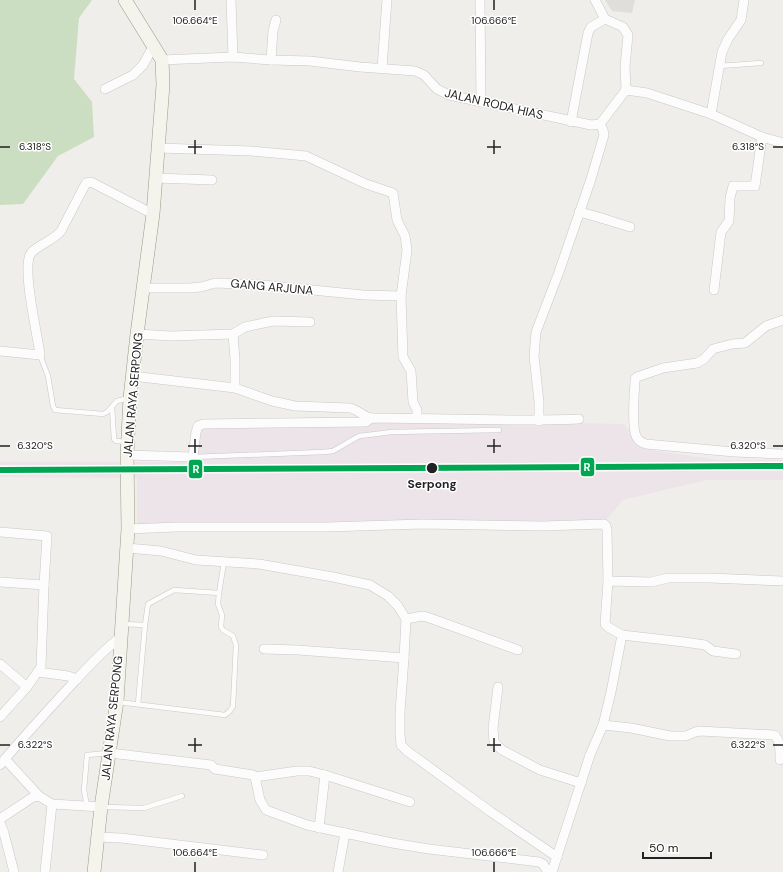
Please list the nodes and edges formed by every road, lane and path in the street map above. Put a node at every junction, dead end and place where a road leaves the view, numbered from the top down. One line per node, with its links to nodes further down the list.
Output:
1 (125, 0): 9 (main road, JALAN RAYA SERPONG)
2 (231, 0): 10 (street)
3 (387, 0): 15 (street)
4 (480, 0): 18 (street)
5 (595, 0): 7 (street)
6 (744, 0): 14 (street)
7 (605, 19): 17 (street); 20 (street)
8 (276, 20): 12 (street)
9 (154, 45): 11 (main road, JALAN RAYA SERPONG); 16 (street)
10 (234, 57): 11 (street, JALAN RODA HIAS); 12 (street, JALAN RODA HIAS)
11 (162, 60): 24 (main road, JALAN RAYA SERPONG)
12 (271, 60): 15 (street, JALAN RODA HIAS)
13 (761, 64): 14 (lane)
14 (719, 66): 19 (street)
15 (382, 68): 18 (street, JALAN RODA HIAS)
16 (105, 89)
17 (626, 90): 19 (street); 21 (street)
18 (480, 102): 20 (street, JALAN RODA HIAS)
19 (711, 114): 22 (street)
20 (571, 122): 21 (street, JALAN RODA HIAS)
21 (600, 124): 27 (street)
22 (762, 136): 23 (street); 31 (street)
23 (783, 142)
24 (158, 148): 25 (main road, JALAN RAYA SERPONG); 32 (street)
25 (156, 178): 26 (street); 28 (main road, JALAN RAYA SERPONG)
26 (212, 180)
27 (579, 212): 29 (street); 46 (street)
28 (153, 214): 30 (main road, JALAN RAYA SERPONG); 38 (street)
29 (630, 228)
30 (143, 288): 32 (street, GANG ARJUNA); 35 (main road, JALAN RAYA SERPONG)
31 (714, 290)
32 (401, 296): 44 (street)
33 (783, 320): 49 (street)
34 (310, 322): 36 (street)
35 (137, 334): 36 (street); 39 (main road, JALAN RAYA SERPONG)
36 (233, 334): 40 (street)
37 (0, 351): 38 (street)
38 (40, 355): 42 (lane)
39 (132, 376): 40 (street); 41 (main road, JALAN RAYA SERPONG)
40 (235, 388): 43 (street)
41 (130, 398): 42 (lane); 48 (main road, JALAN RAYA SERPONG)
42 (112, 407): 48 (lane)
43 (371, 418): 44 (street); 51 (street)
44 (418, 418): 46 (street)
45 (579, 419): 46 (street)
46 (539, 421)
47 (499, 430): 51 (lane)
48 (127, 442): 50 (main road, JALAN RAYA SERPONG)
49 (783, 454)
50 (127, 455): 51 (street); 52 (main road, JALAN RAYA SERPONG)
51 (193, 457)
52 (128, 529): 54 (main road, JALAN RAYA SERPONG); 56 (street)
53 (0, 532): 59 (street)
54 (127, 548): 55 (street); 62 (main road, JALAN RAYA SERPONG)
55 (224, 562): 60 (lane); 61 (street)
56 (608, 581): 57 (street); 64 (street)
57 (783, 581)
58 (0, 582): 59 (street)
59 (44, 585): 71 (street)
60 (219, 593): 63 (lane); 76 (lane)
61 (406, 620): 67 (street); 69 (street)
62 (122, 624): 63 (lane); 65 (main road, JALAN RAYA SERPONG)
63 (144, 625): 76 (lane)
64 (622, 635): 68 (street); 78 (street)
65 (121, 637): 72 (street); 75 (main road, JALAN RAYA SERPONG)
66 (264, 649): 69 (street)
67 (518, 650)
68 (736, 654)
69 (404, 658): 97 (street)
70 (0, 664): 73 (street)
71 (38, 672): 72 (street); 73 (street)
72 (77, 679): 81 (street)
73 (27, 687): 77 (street)
74 (498, 687): 84 (street)
75 (117, 701): 76 (lane); 79 (main road, JALAN RAYA SERPONG)
76 (138, 704)
77 (0, 718)
78 (603, 725): 80 (street); 84 (street)
79 (110, 753): 83 (street); 89 (lane); 90 (main road, JALAN RAYA SERPONG)
80 (780, 760)
81 (2, 762): 85 (street)
82 (325, 775): 83 (street); 87 (street); 93 (street)
83 (255, 777): 93 (street)
84 (581, 783): 97 (street)
85 (39, 796): 88 (street); 91 (street)
86 (182, 796): 90 (lane)
87 (410, 802)
88 (52, 804): 89 (street); 99 (street)
89 (87, 806): 90 (street)
90 (102, 807): 95 (main road, JALAN RAYA SERPONG)
91 (0, 819)
92 (0, 823): 98 (street)
93 (318, 828): 94 (street)
94 (345, 833): 101 (street); 102 (street)
95 (98, 837): 96 (street); 100 (main road, JALAN RAYA SERPONG)
96 (263, 855)
97 (557, 857): 103 (street)
98 (14, 872)
99 (45, 872)
100 (94, 872)
101 (338, 872)
102 (548, 872)
103 (552, 872)

